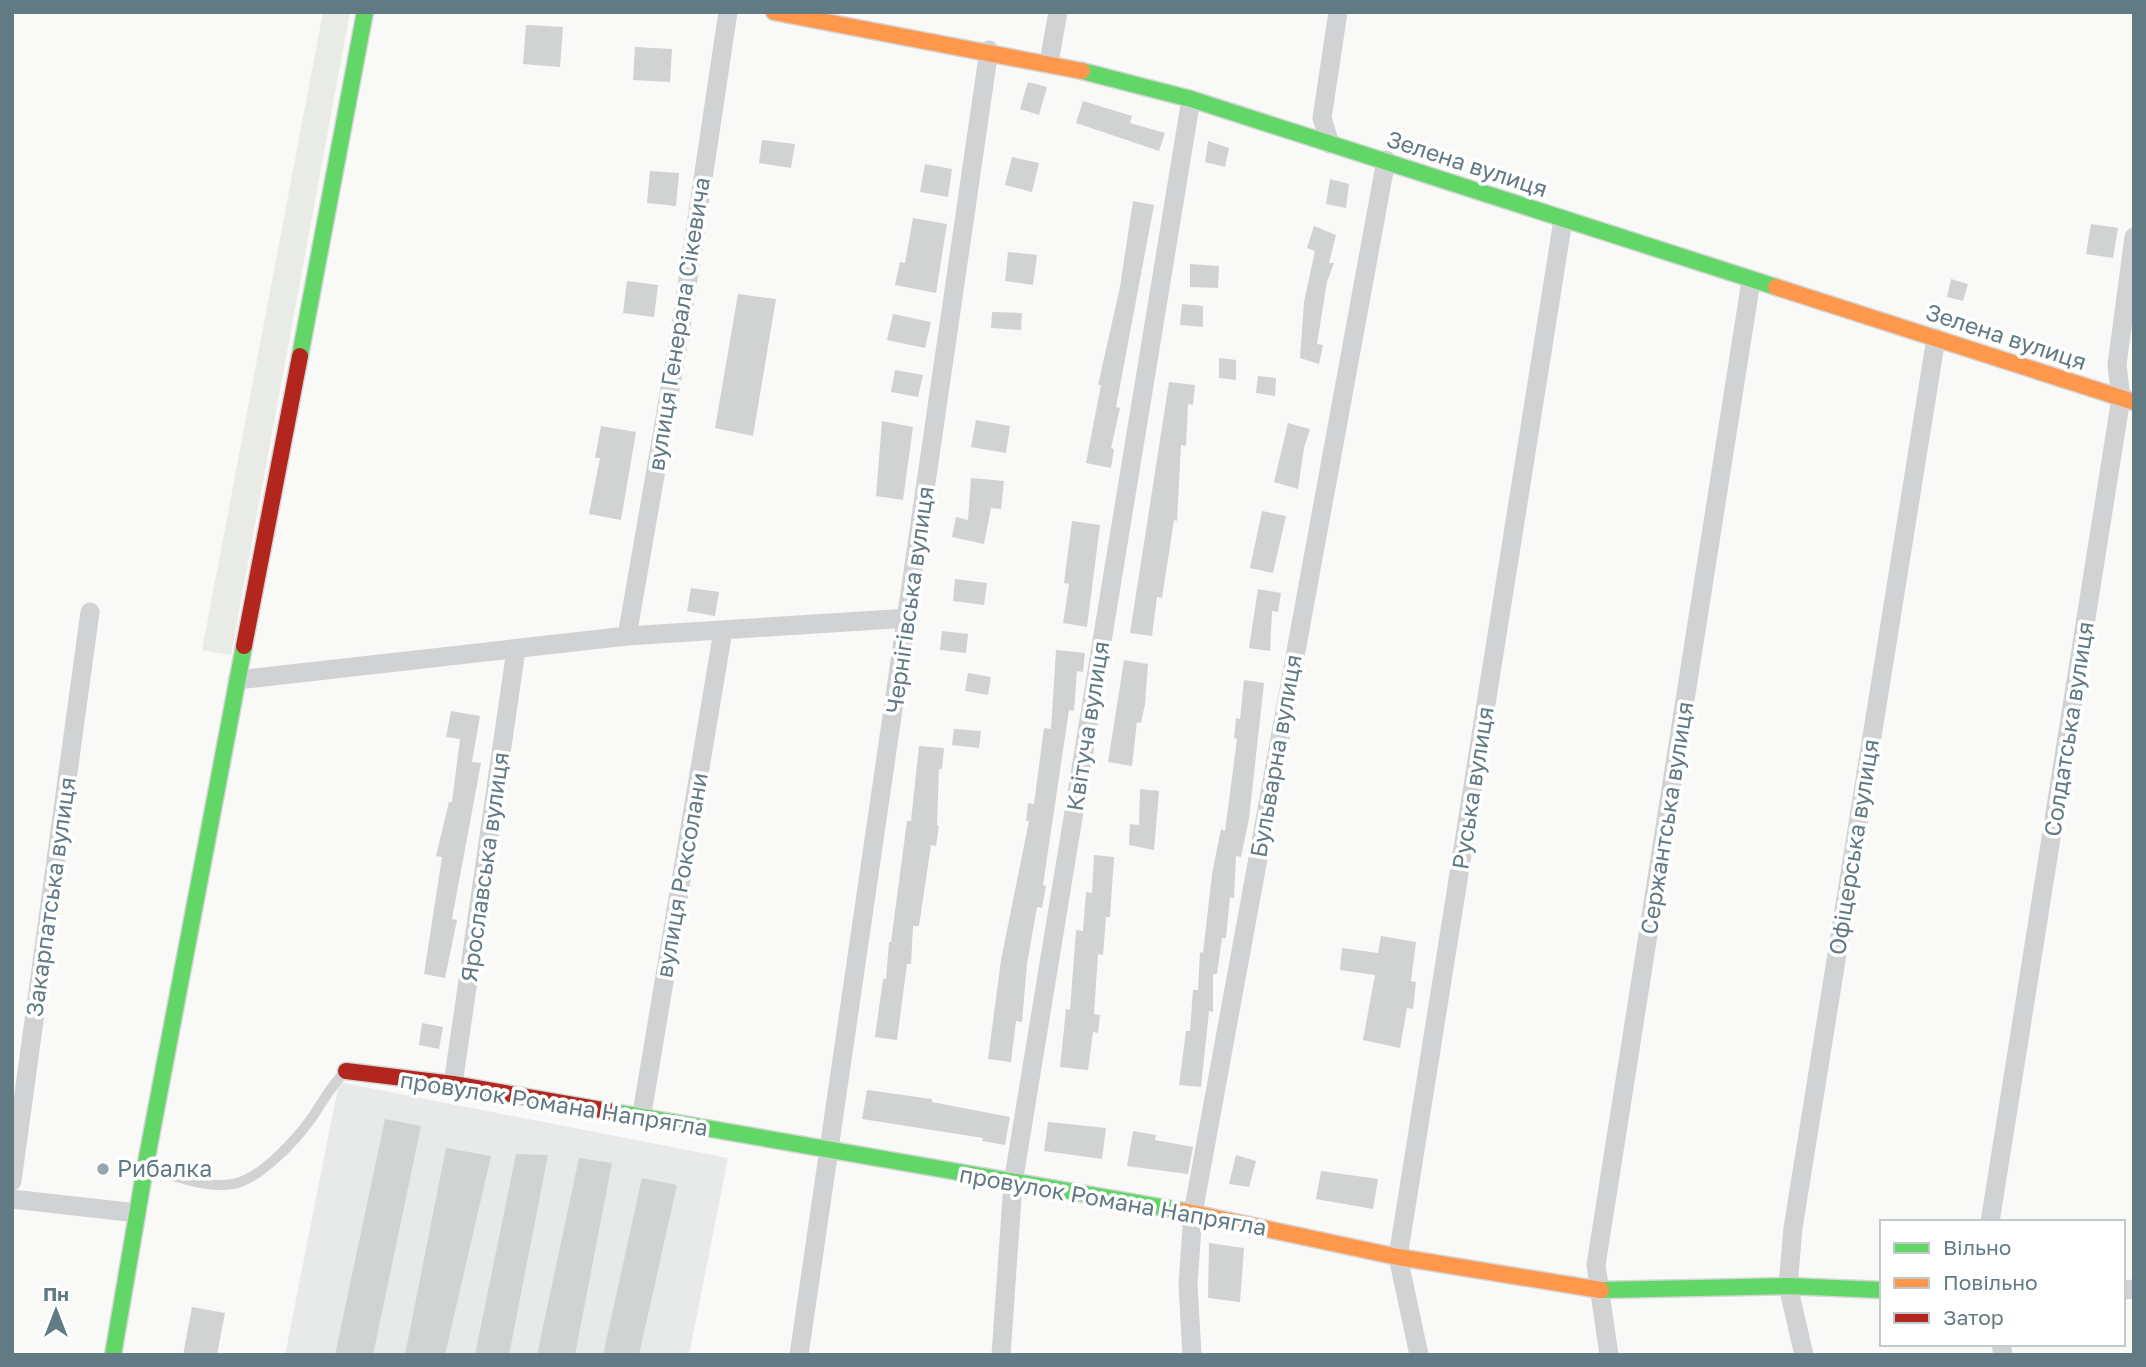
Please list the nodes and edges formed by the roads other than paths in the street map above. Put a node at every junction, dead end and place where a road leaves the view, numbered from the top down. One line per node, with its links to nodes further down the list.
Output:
1 (365, 12): 21 (street)
2 (728, 12): 19 (street, вулиця Генерала Сікевича)
3 (774, 12): 6 (street, Зелена вулиця)
4 (1058, 12): 7 (street)
5 (1338, 12): 9 (street)
6 (989, 50): 7 (street, Зелена вулиця); 17 (street, Чернігівська вулиця)
7 (1049, 62): 8 (street, Зелена вулиця)
8 (1191, 99): 9 (street, Зелена вулиця); 28 (street, Квітуча вулиця)
9 (1330, 144): 10 (street, Зелена вулиця)
10 (1386, 160): 11 (street, Зелена вулиця); 31 (street, Бульварна вулиця)
11 (1563, 220): 13 (street, Зелена вулиця); 33 (street, Руська вулиця)
12 (2134, 237): 15 (street, Солдатська вулиця)
13 (1751, 281): 14 (street, Зелена вулиця); 35 (street, Сержантська вулиця)
14 (1936, 338): 15 (street, Зелена вулиця); 34 (street, Офіцерська вулиця)
15 (2127, 400): 32 (street, Солдатська вулиця)
16 (90, 612): 27 (street, Закарпатська вулиця)
17 (909, 618): 18 (street); 25 (street, Чернігівська вулиця)
18 (723, 631): 19 (street); 24 (street, вулиця Роксолани)
19 (627, 636): 20 (street)
20 (516, 650): 21 (street); 23 (street, Ярославська вулиця)
21 (237, 680): 26 (street)
22 (346, 1071): 23 (street, провулок Романа Напрягла); 26 (lane)
23 (453, 1084): 24 (street, провулок Романа Напрягла)
24 (641, 1119): 25 (street, провулок Романа Напрягла)
25 (831, 1150): 28 (street, провулок Романа Напрягла); 38 (street, Чернігівська вулиця)
26 (145, 1168): 30 (street)
27 (12, 1181)
28 (1013, 1183): 31 (street, провулок Романа Напрягла); 39 (street, Квітуча вулиця)
29 (12, 1199): 30 (street)
30 (137, 1213): 37 (street)
31 (1193, 1213): 33 (street, провулок Романа Напрягла); 40 (street, Бульварна вулиця)
32 (1990, 1220)
33 (1398, 1257): 35 (street, провулок Романа Напрягла); 41 (street, Руська вулиця)
34 (1788, 1286): 35 (street, провулок Романа Напрягла); 36 (street, провулок Романа Напрягла); 43 (street, Офіцерська вулиця)
35 (1600, 1290): 42 (street, Сержантська вулиця)
36 (1880, 1290)
37 (113, 1355)
38 (799, 1355)
39 (1001, 1355)
40 (1192, 1355)
41 (1419, 1355)
42 (1609, 1355)
43 (1804, 1355)

